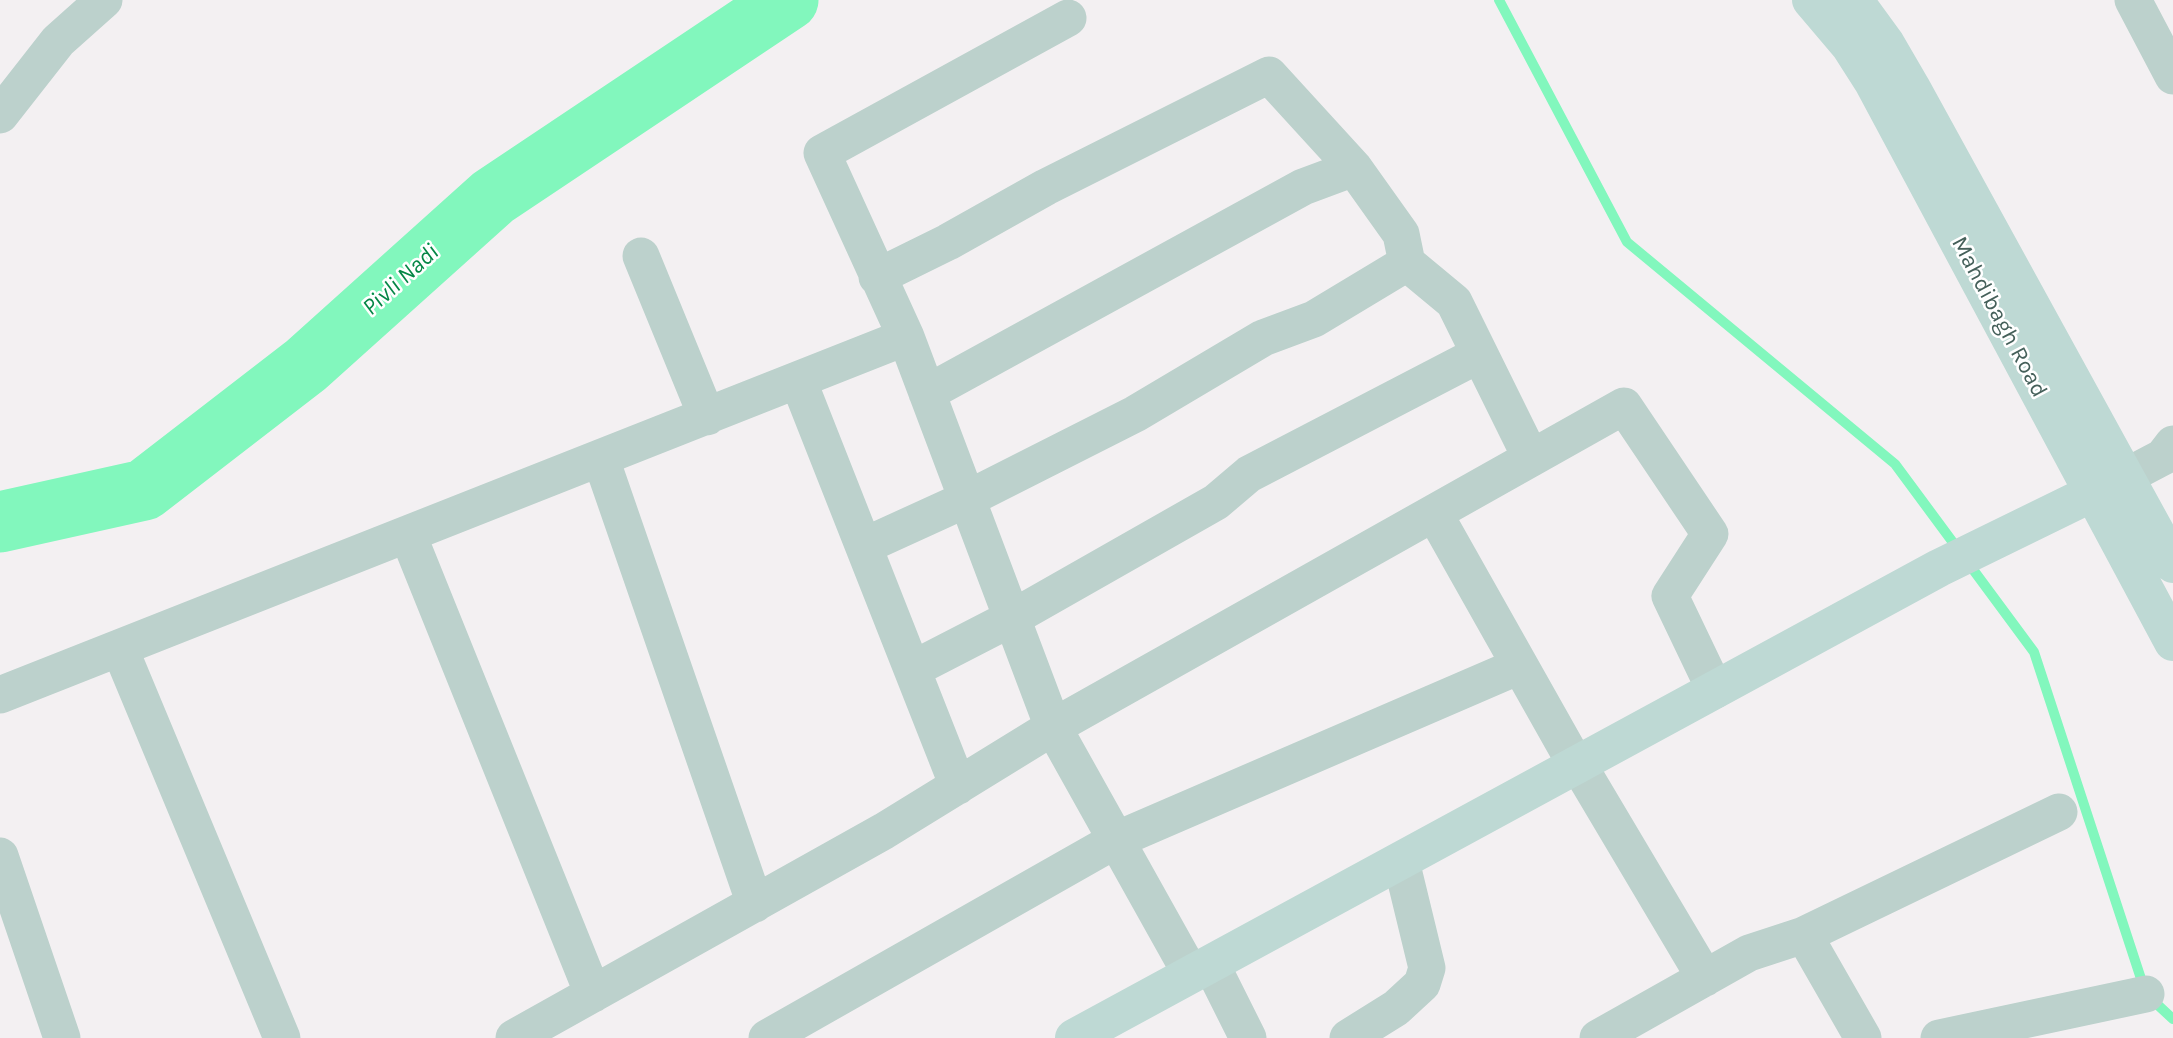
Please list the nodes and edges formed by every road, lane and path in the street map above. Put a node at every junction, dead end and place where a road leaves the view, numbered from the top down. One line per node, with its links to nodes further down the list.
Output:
1 (104, 0): 6 (street)
2 (2133, 0): 5 (street)
3 (1843, 6): 19 (street, Mahdibagh Road)
4 (1068, 19): 10 (street)
5 (2173, 76)
6 (0, 115)
7 (1354, 168): 9 (street); 10 (street); 14 (street)
8 (641, 256): 15 (street)
9 (1406, 262): 12 (street); 20 (street)
10 (877, 277): 11 (street)
11 (906, 337): 13 (street); 14 (street)
12 (1478, 355): 18 (street); 25 (street)
13 (798, 380): 15 (street); 23 (street)
14 (927, 393): 20 (street)
15 (707, 417): 17 (street)
16 (2173, 444): 19 (street)
17 (601, 458): 22 (street); 39 (street)
18 (1531, 458): 21 (street); 30 (street)
19 (2109, 485): 24 (street, Mahdibagh Road); 26 (street, Mahdibagh Road); 30 (street)
20 (967, 499): 23 (street); 25 (street)
21 (1434, 513): 28 (street); 32 (street)
22 (408, 535): 27 (street); 43 (street)
23 (864, 546): 29 (street)
24 (2173, 564)
25 (1012, 618): 29 (street); 32 (street)
26 (2173, 642)
27 (120, 649): 31 (street); 47 (street)
28 (1519, 666): 33 (street); 36 (street)
29 (913, 669): 34 (street)
30 (1715, 690): 33 (street)
31 (0, 695)
32 (1053, 727): 34 (street); 36 (street)
33 (1576, 765): 38 (street); 42 (street)
34 (958, 786): 39 (street)
35 (2059, 812): 40 (street)
36 (1116, 840): 41 (street); 49 (street)
37 (0, 856): 46 (street)
38 (1401, 861): 41 (street); 52 (street)
39 (755, 904): 43 (street)
40 (1804, 935): 42 (street); 54 (street)
41 (1201, 969): 50 (street); 51 (street)
42 (1706, 978): 45 (street)
43 (593, 994): 48 (street)
44 (2146, 994): 55 (street)
45 (1652, 1025): 53 (street)
46 (62, 1038)
47 (282, 1038)
48 (514, 1038)
49 (767, 1038)
50 (1073, 1038)
51 (1248, 1038)
52 (1348, 1038)
53 (1598, 1038)
54 (1863, 1038)
55 (1939, 1038)

